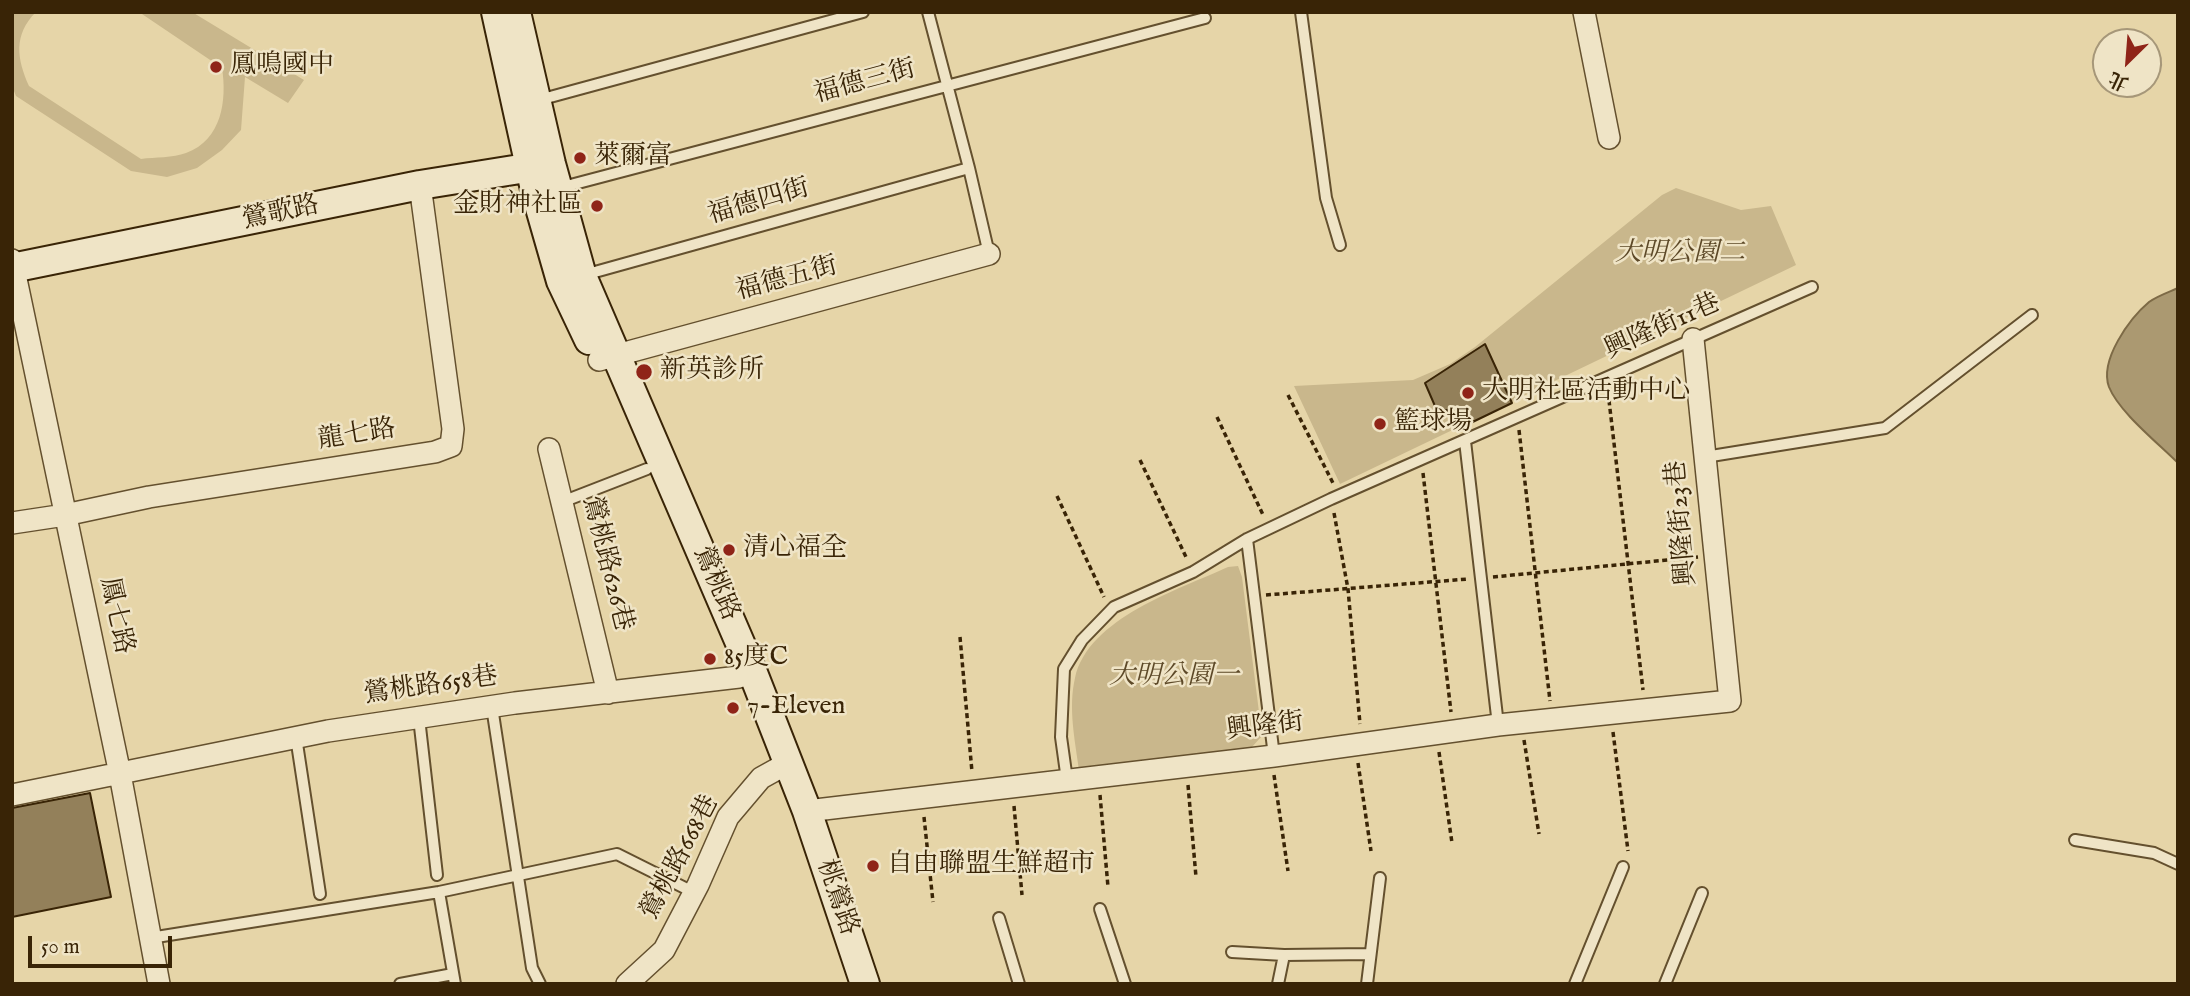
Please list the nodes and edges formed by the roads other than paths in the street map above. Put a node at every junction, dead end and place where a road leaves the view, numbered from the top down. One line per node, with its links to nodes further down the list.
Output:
1 (496, 12): 9 (main road, 鶯桃路)
2 (516, 12): 9 (main road, 鶯桃路)
3 (863, 12): 9 (lane)
4 (928, 12): 8 (lane)
5 (1301, 12): 14 (lane)
6 (1584, 12): 10 (street)
7 (1205, 18): 8 (lane, 福德三街)
8 (947, 85): 11 (lane); 12 (lane, 福德三街)
9 (526, 104): 12 (main road, 鶯桃路)
10 (1609, 138)
11 (970, 168): 15 (lane); 17 (lane, 福德四街)
12 (544, 178): 13 (main road, 鶯歌路); 17 (main road, 鶯桃路)
13 (420, 185): 16 (main road, 鶯歌路); 27 (street, 龍七路)
14 (1340, 245)
15 (989, 254): 21 (street, 福德五街)
16 (13, 265): 27 (street, 鳳七路)
17 (571, 278): 21 (main road, 鶯桃路)
18 (1812, 287): 20 (lane, 興隆街11巷)
19 (2032, 315): 24 (lane)
20 (1693, 339): 22 (lane, 興隆街11巷); 24 (street, 興隆街23巷)
21 (608, 358): 25 (main road, 鶯桃路); 30 (main road, 鶯桃路)
22 (1465, 441): 29 (lane, 興隆街11巷); 35 (lane)
23 (549, 449): 26 (street, 鶯桃路626巷)
24 (1705, 457): 32 (street, 興隆街23巷)
25 (647, 469): 26 (lane); 30 (main road, 鶯桃路)
26 (562, 502): 31 (street, 鶯桃路626巷)
27 (65, 515): 28 (street, 龍七路); 39 (street, 鳳七路)
28 (12, 523)
29 (1247, 539): 37 (lane); 40 (lane, 興隆街11巷)
30 (746, 675): 31 (street, 鶯桃路658巷); 38 (main road, 鶯桃路)
31 (608, 693): 33 (street, 鶯桃路658巷)
32 (1730, 701): 35 (street, 興隆街)
33 (492, 707): 34 (street, 鶯桃路658巷); 47 (lane)
34 (419, 718): 36 (street, 鶯桃路658巷); 46 (lane)
35 (1498, 725): 37 (street, 興隆街)
36 (296, 737): 39 (street, 鶯桃路658巷); 52 (lane)
37 (1273, 756): 40 (street, 興隆街)
38 (780, 767): 42 (main road, 鶯桃路); 50 (street, 鶯桃路668巷)
39 (120, 774): 41 (street, 鶯桃路658巷); 55 (street, 鳳七路)
40 (1067, 780): 42 (street, 興隆街)
41 (12, 795)
42 (807, 811): 64 (main road, 桃鶯路)
43 (2075, 840): 44 (lane)
44 (2178, 863)
45 (1623, 867): 69 (lane)
46 (437, 875)
47 (517, 875): 49 (lane); 50 (lane); 62 (lane)
48 (1380, 877): 57 (lane)
49 (439, 891): 55 (lane); 59 (lane)
50 (695, 893): 63 (street, 鶯桃路668巷)
51 (1702, 893): 70 (lane)
52 (320, 894)
53 (1100, 909): 66 (lane)
54 (999, 918): 65 (lane)
55 (150, 938): 60 (street, 鳳七路)
56 (1232, 952): 58 (lane)
57 (1370, 954): 58 (lane); 68 (lane)
58 (1284, 955): 67 (lane)
59 (454, 979): 61 (lane)
60 (159, 984)
61 (400, 984)
62 (540, 984)
63 (627, 984)
64 (865, 984)
65 (1019, 984)
66 (1125, 984)
67 (1278, 984)
68 (1367, 984)
69 (1575, 984)
70 (1665, 984)

